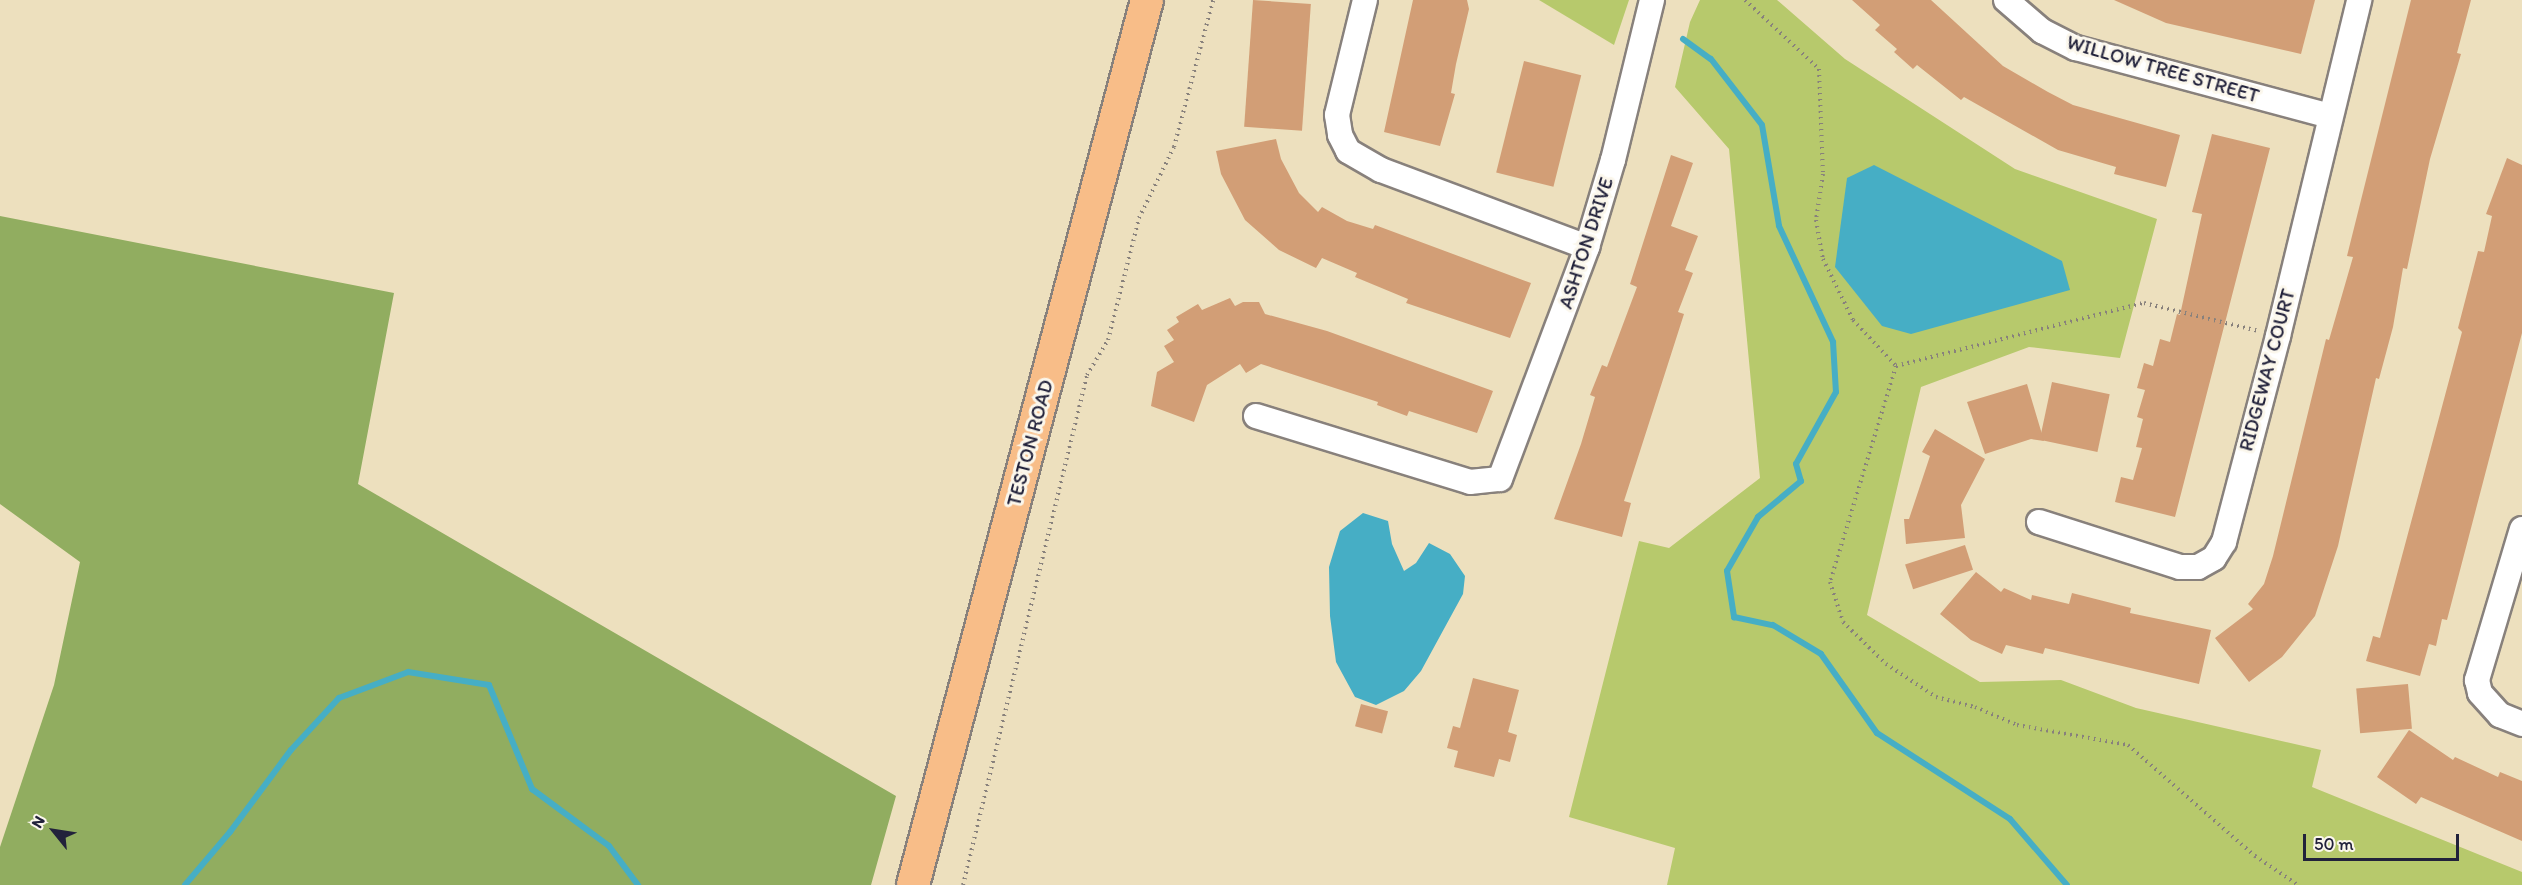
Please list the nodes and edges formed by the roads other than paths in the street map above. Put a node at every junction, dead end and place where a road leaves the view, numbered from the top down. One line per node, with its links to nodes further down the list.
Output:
1 (1148, 0): 12 (main road, TESTON ROAD)
2 (1365, 0): 7 (street)
3 (1652, 0): 7 (street, ASHTON DRIVE)
4 (2006, 0): 6 (street, WILLOW TREE STREET)
5 (2359, 0): 6 (street, RIDGEWAY COURT)
6 (2330, 116): 9 (street, RIDGEWAY COURT)
7 (1587, 247): 8 (street, ASHTON DRIVE)
8 (1256, 416)
9 (2039, 522)
10 (2522, 529): 11 (street)
11 (2522, 724)
12 (913, 885)

